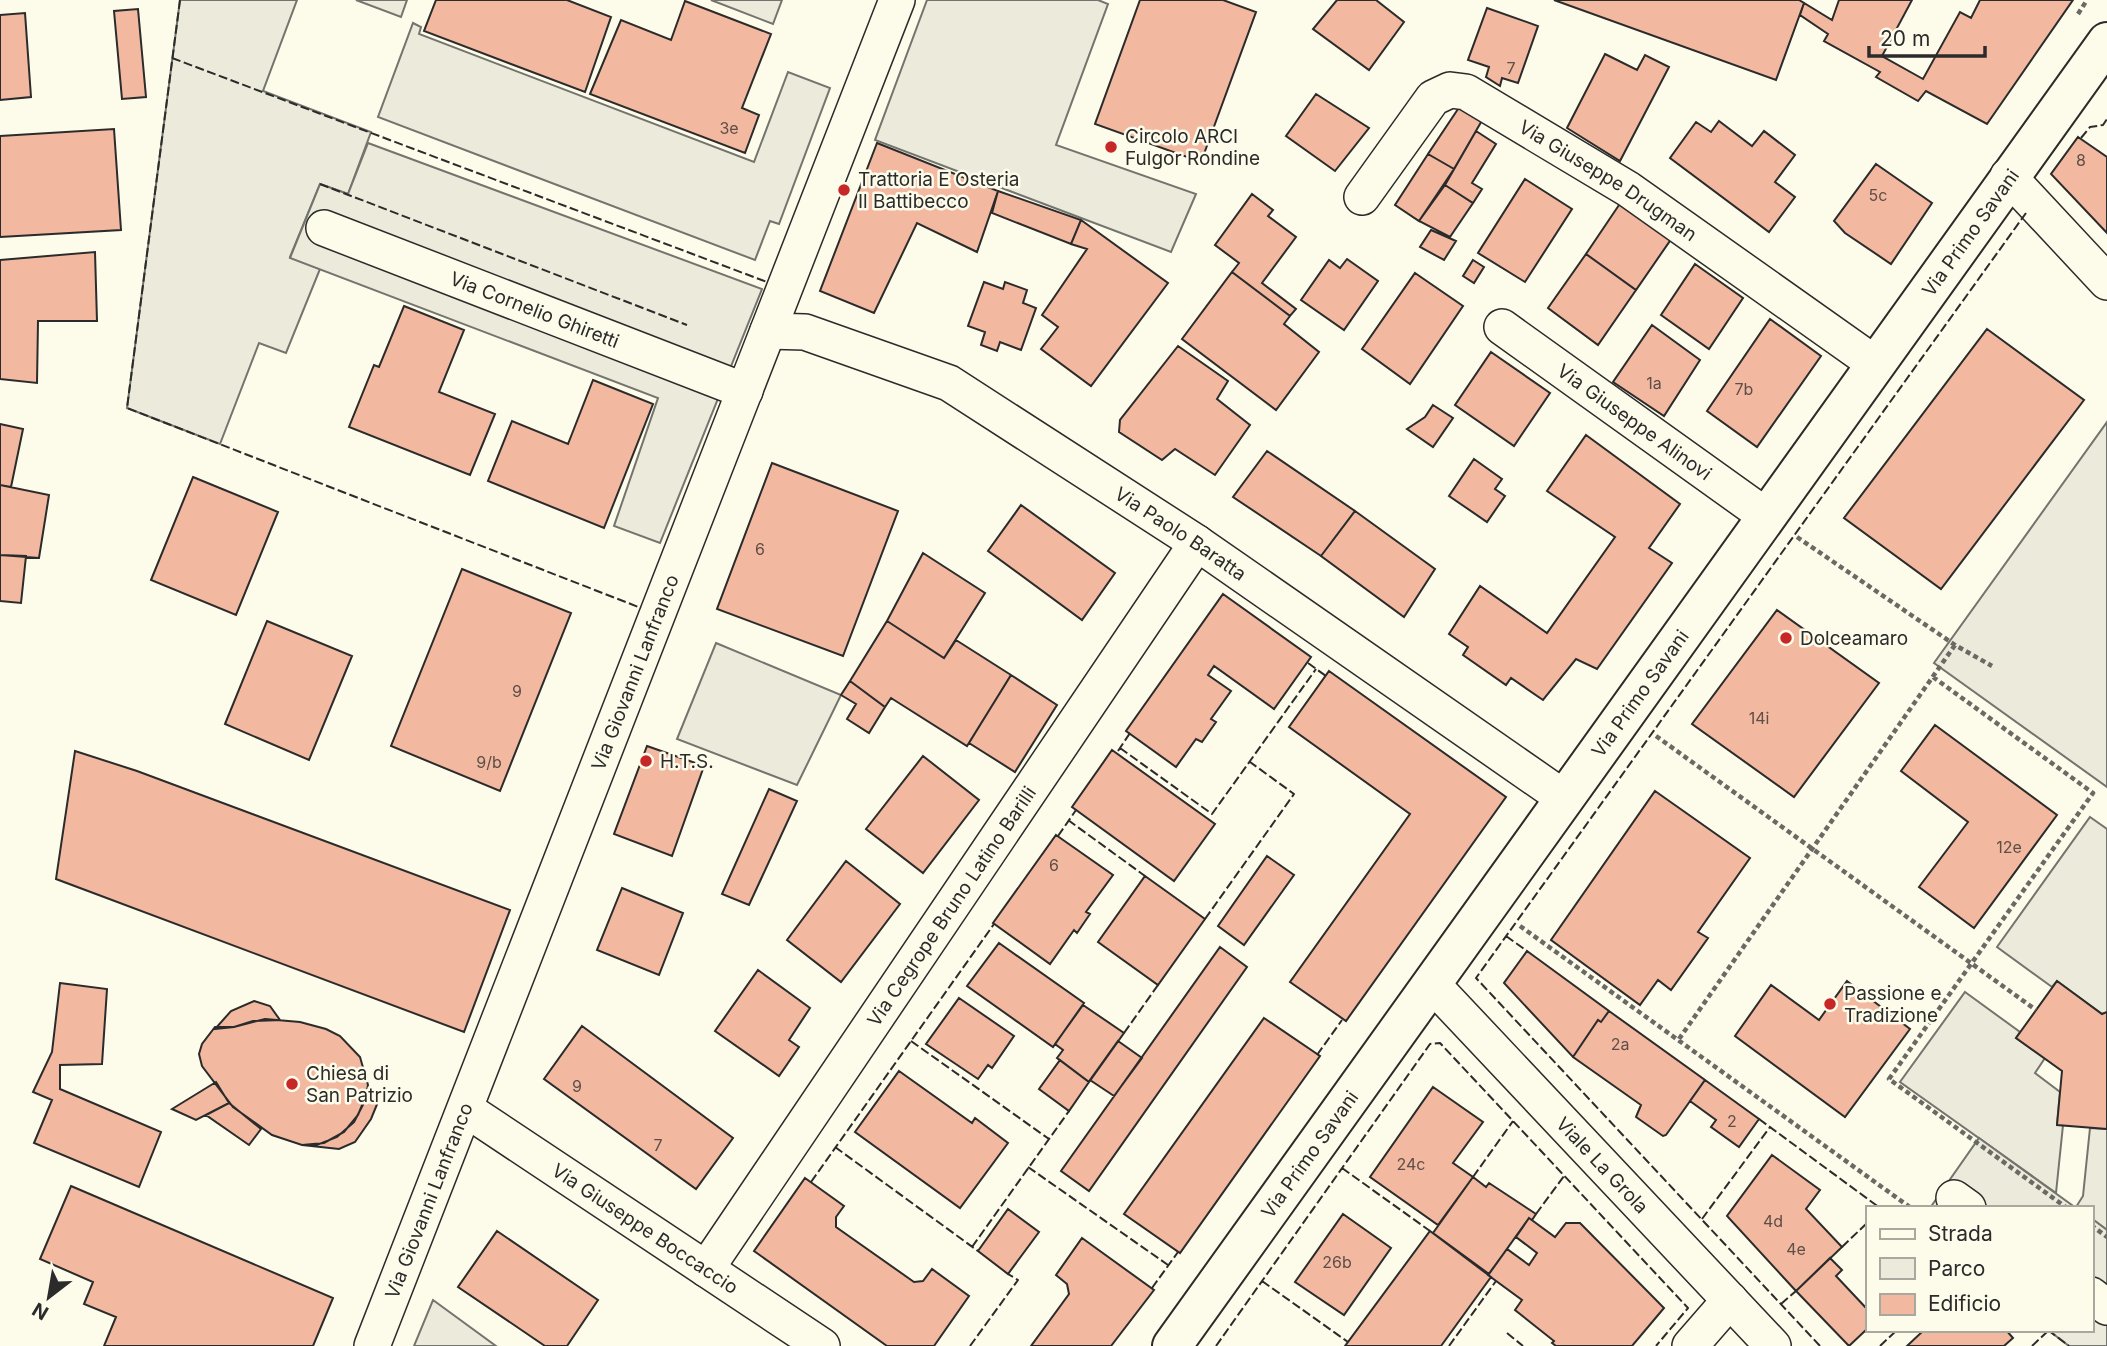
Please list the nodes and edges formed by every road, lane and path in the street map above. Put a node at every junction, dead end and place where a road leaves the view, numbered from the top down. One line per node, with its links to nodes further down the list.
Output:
1 (897, 0): 8 (street, Via Giovanni Lanfranco)
2 (2107, 42): 3 (street, Via Primo Savani)
3 (2008, 176): 6 (street); 9 (street, Via Primo Savani)
4 (1362, 197): 9 (street, Via Giuseppe Drugman)
5 (324, 228): 10 (street, Via Cornelio Ghiretti)
6 (2107, 282)
7 (1502, 327): 11 (street, Via Giuseppe Alinovi)
8 (768, 331): 10 (street, Via Giovanni Lanfranco); 12 (street, Via Paolo Baratta)
9 (1874, 363): 11 (street, Via Primo Savani)
10 (745, 391): 24 (street, Via Giovanni Lanfranco)
11 (1766, 516): 13 (path); 16 (street, Via Primo Savani)
12 (1197, 543): 17 (street, Via Paolo Baratta); 27 (street, Via Cegrope Bruno Latino Barilli)
13 (1955, 645): 14 (path); 15 (path)
14 (1992, 666)
15 (1933, 677): 18 (path); 20 (path)
16 (1624, 714): 17 (street, Via Primo Savani); 18 (path)
17 (1564, 798): 19 (street, Via Primo Savani)
18 (1812, 848): 20 (path); 23 (path)
19 (1488, 904): 21 (street, Via Primo Savani); 23 (path)
20 (1972, 963): 22 (path); 26 (path)
21 (1431, 983): 28 (street, Viale La Grola); 31 (street, Via Primo Savani)
22 (2036, 1010)
23 (1679, 1039): 25 (path)
24 (467, 1110): 27 (street, Via Giuseppe Boccaccio); 29 (street, Via Giovanni Lanfranco)
25 (1908, 1206)
26 (2064, 1206)
27 (706, 1269): 30 (street, Via Giuseppe Boccaccio)
28 (1730, 1300): 32 (street); 33 (street, Viale La Grola)
29 (372, 1346)
30 (822, 1346)
31 (1172, 1346)
32 (1690, 1346)
33 (1773, 1346)

